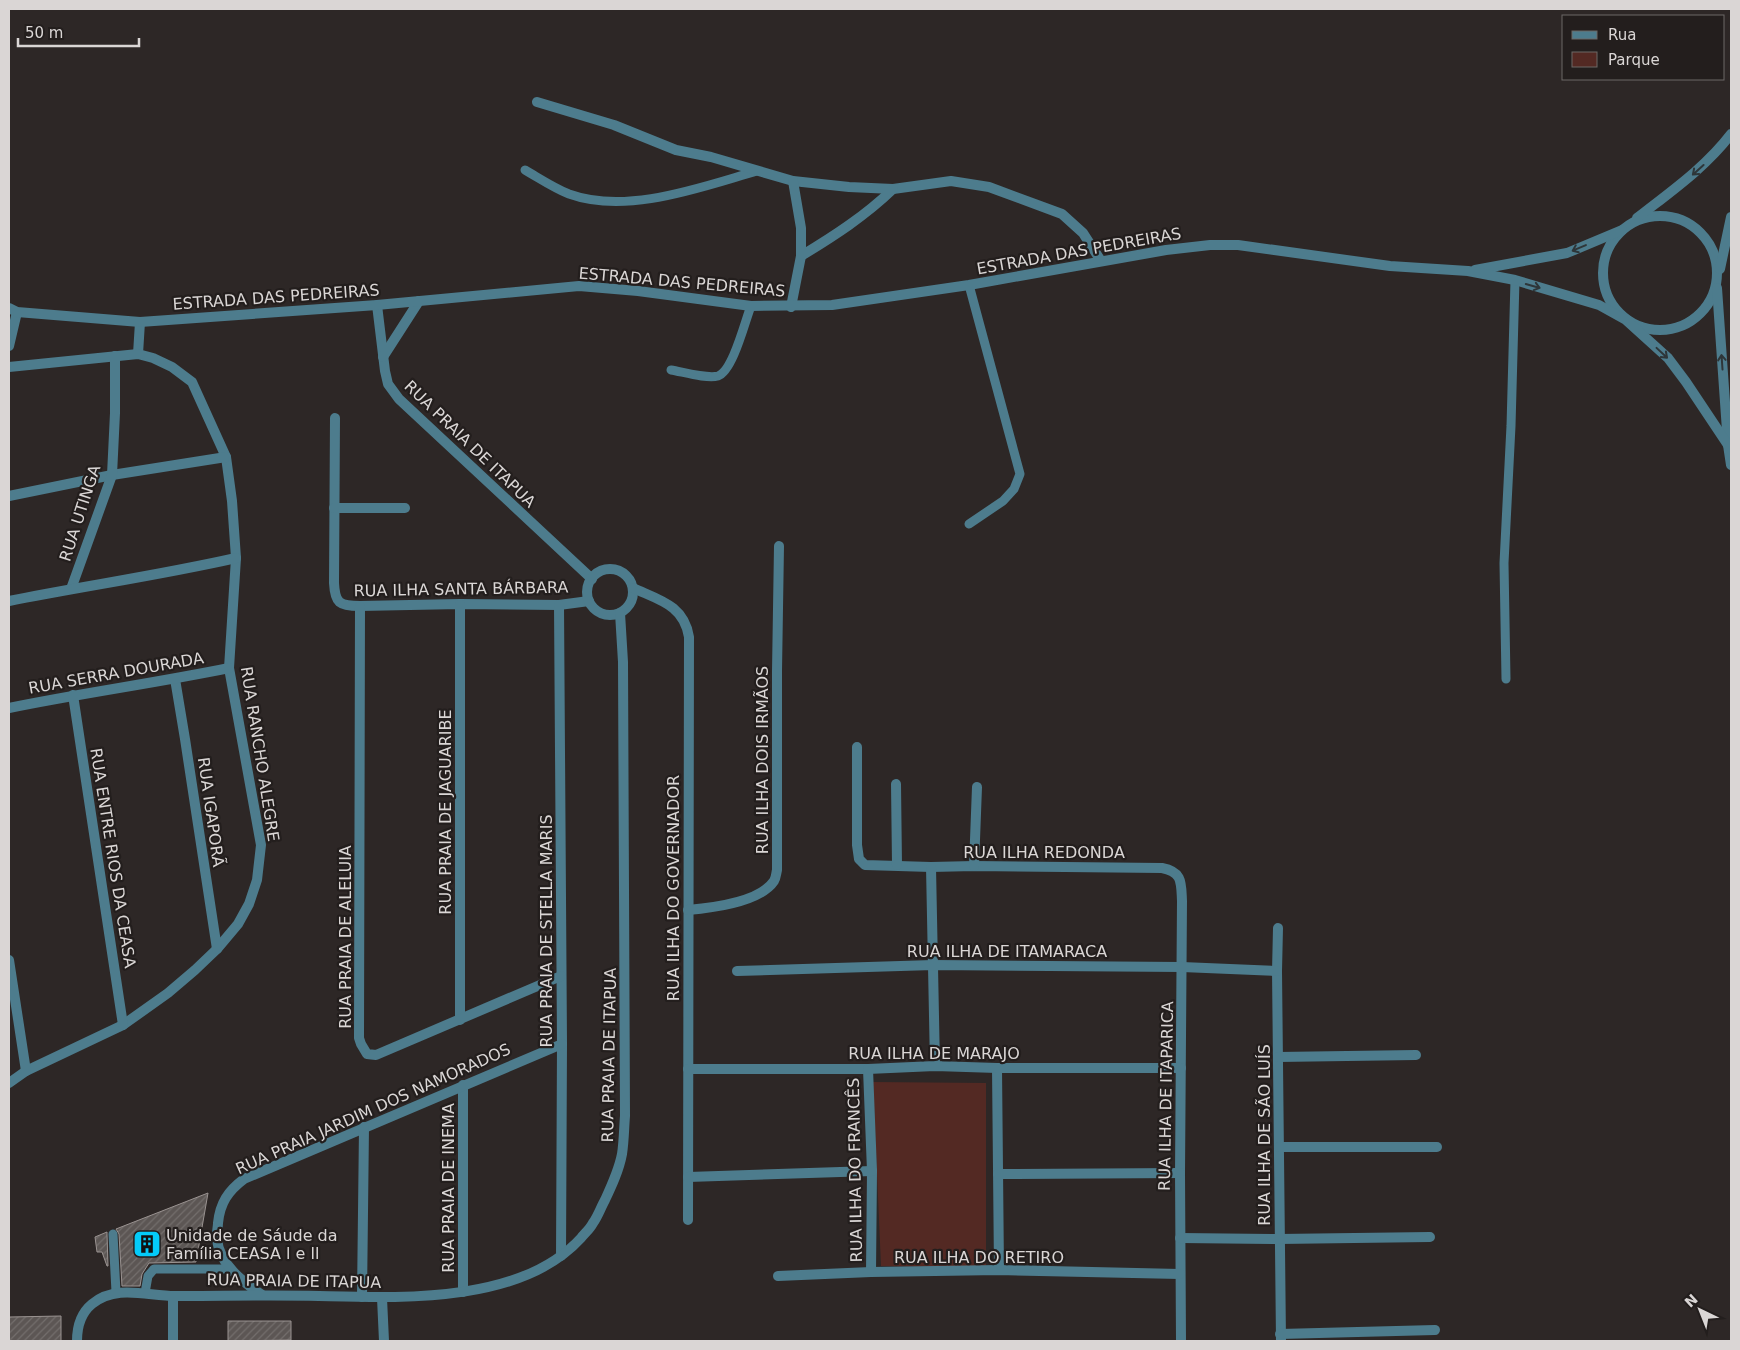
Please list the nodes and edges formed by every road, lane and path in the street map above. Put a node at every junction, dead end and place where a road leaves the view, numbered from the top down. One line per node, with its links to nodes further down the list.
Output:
1 (537, 102): 4 (street)
2 (1731, 134): 8 (street, one-way to 8)
3 (525, 170): 4 (lane)
4 (757, 171): 5 (street)
5 (794, 181): 6 (street); 9 (street)
6 (893, 189): 9 (street); 10 (street)
7 (1731, 216): 14 (street)
8 (1624, 229): 11 (street, ESTRADA DAS PEDREIRAS, one-way to 11); 14 (street); 20 (street)
9 (801, 256): 18 (street)
10 (1100, 261): 11 (street, ESTRADA DAS PEDREIRAS); 13 (street, ESTRADA DAS PEDREIRAS)
11 (1468, 271): 12 (street, ESTRADA DAS PEDREIRAS)
12 (1515, 280): 20 (street, ESTRADA DAS PEDREIRAS, one-way to 20); 50 (lane)
13 (969, 285): 18 (street, ESTRADA DAS PEDREIRAS); 36 (lane)
14 (1716, 286): 20 (street); 29 (street, one-way to 14)
15 (419, 301): 16 (street, ESTRADA DAS PEDREIRAS); 17 (street, ESTRADA DAS PEDREIRAS); 25 (street)
16 (377, 305): 21 (street, ESTRADA DAS PEDREIRAS); 25 (street, RUA PRAIA DE ITAPUA)
17 (750, 306): 18 (street, ESTRADA DAS PEDREIRAS); 27 (lane)
18 (791, 307)
19 (13, 310): 21 (street, ESTRADA DAS PEDREIRAS); 22 (street)
20 (1626, 320): 29 (street, one-way to 29)
21 (140, 322): 23 (street)
22 (9, 346)
23 (138, 354): 24 (street, RUA RANCHO ALEGRE); 30 (street, RUA RANCHO ALEGRE)
24 (115, 356): 26 (street, RUA RANCHO ALEGRE); 32 (street, RUA UTINGA)
25 (383, 357): 39 (street, RUA PRAIA DE ITAPUA)
26 (9, 366)
27 (671, 370)
28 (336, 418): 34 (street, RUA ILHA SANTA BÁRBARA)
29 (1728, 445): 31 (street)
30 (226, 457): 32 (street); 38 (street, RUA RANCHO ALEGRE)
31 (1731, 465)
32 (112, 475): 33 (street); 41 (street, RUA UTINGA)
33 (9, 496)
34 (334, 508): 35 (street); 46 (street, RUA ILHA SANTA BÁRBARA)
35 (405, 508)
36 (969, 524)
37 (779, 546): 60 (street, RUA ILHA DOIS IRMÃOS)
38 (236, 558): 41 (street, RUA UTINGA); 48 (street, RUA RANCHO ALEGRE)
39 (592, 579): 40 (street); 42 (street)
40 (632, 588): 47 (street); 60 (street, RUA ILHA DO GOVERNADOR)
41 (71, 589): 43 (street, RUA UTINGA)
42 (589, 601): 45 (street, RUA ILHA SANTA BÁRBARA); 47 (street)
43 (9, 602)
44 (460, 604): 45 (street, RUA ILHA SANTA BÁRBARA); 46 (street, RUA ILHA SANTA BÁRBARA); 69 (street, RUA PRAIA DE JAGUARIBE)
45 (559, 605): 68 (street, RUA PRAIA DE STELLA MARIS)
46 (360, 606): 69 (street, RUA PRAIA DE ALELUIA)
47 (620, 613): 94 (street, RUA PRAIA DE ITAPUA)
48 (229, 668): 49 (street, RUA SERRA DOURADA); 62 (street, RUA RANCHO ALEGRE)
49 (175, 679): 51 (street, RUA SERRA DOURADA); 62 (street, RUA IGAPORÃ)
50 (1506, 680)
51 (73, 695): 52 (street, RUA SERRA DOURADA); 70 (street, RUA ENTRE RIOS DA CEASA)
52 (9, 708)
53 (857, 747): 56 (street, RUA ILHA REDONDA)
54 (896, 784): 56 (street)
55 (977, 787): 57 (street)
56 (897, 865): 58 (street, RUA ILHA REDONDA)
57 (974, 866): 58 (street, RUA ILHA REDONDA); 59 (street, RUA ILHA REDONDA)
58 (932, 868): 64 (street)
59 (1156, 868): 65 (street, RUA ILHA DE ITAPARICA)
60 (688, 910): 77 (street, RUA ILHA DO GOVERNADOR)
61 (1278, 928): 67 (street, RUA ILHA DE SÃO LUÍS)
62 (217, 949): 70 (street, RUA RANCHO ALEGRE)
63 (9, 960): 79 (street)
64 (932, 965): 65 (street, RUA ILHA DE ITAMARACA); 66 (street, RUA ILHA DE ITAMARACA); 74 (street)
65 (1182, 967): 67 (street, RUA ILHA DE ITAMARACA); 76 (street, RUA ILHA DE ITAPARICA)
66 (737, 971)
67 (1277, 971): 73 (street, RUA ILHA DE SÃO LUÍS)
68 (562, 976): 69 (street, RUA PRAIA DE ALELUIA); 71 (street, RUA PRAIA DE STELLA MARIS)
69 (460, 1020)
70 (123, 1025): 79 (street, RUA RANCHO ALEGRE)
71 (562, 1044): 81 (street, RUA PRAIA JARDIM DOS NAMORADOS); 94 (street, RUA PRAIA DE STELLA MARIS)
72 (1416, 1055): 73 (street)
73 (1278, 1057): 83 (street, RUA ILHA DE SÃO LUÍS)
74 (935, 1066): 75 (street, RUA ILHA DE MARAJO); 78 (street, RUA ILHA DE MARAJO)
75 (997, 1068): 76 (street, RUA ILHA DE MARAJO); 87 (street)
76 (1181, 1068): 86 (street, RUA ILHA DE ITAPARICA)
77 (688, 1069): 78 (street, RUA ILHA DE MARAJO); 88 (street, RUA ILHA DO GOVERNADOR)
78 (868, 1069): 85 (street, RUA ILHA DO FRANCÊS)
79 (26, 1071): 80 (street, RUA RANCHO ALEGRE)
80 (9, 1084)
81 (462, 1085): 82 (street, RUA PRAIA JARDIM DOS NAMORADOS); 101 (street, RUA PRAIA DE INEMA)
82 (364, 1127): 95 (street, RUA PRAIA JARDIM DOS NAMORADOS); 105 (street)
83 (1279, 1147): 84 (street); 93 (street, RUA ILHA DE SÃO LUÍS)
84 (1437, 1147)
85 (872, 1171): 88 (street); 97 (street, RUA ILHA DO FRANCÊS)
86 (1180, 1173): 87 (street); 92 (street, RUA ILHA DE ITAPARICA)
87 (998, 1174): 96 (street)
88 (688, 1177): 89 (street, RUA ILHA DO GOVERNADOR)
89 (688, 1220)
90 (114, 1234): 100 (lane)
91 (1430, 1237): 93 (street)
92 (1180, 1238): 93 (street); 98 (street, RUA ILHA DE ITAPARICA)
93 (1280, 1239): 108 (street, RUA ILHA DE SÃO LUÍS)
94 (561, 1256): 101 (street, RUA PRAIA DE ITAPUA)
95 (231, 1269): 102 (lane); 103 (street, RUA PRAIA JARDIM DOS NAMORADOS)
96 (999, 1270): 97 (street, RUA ILHA DO RETIRO); 98 (street, RUA ILHA DO RETIRO)
97 (871, 1272): 99 (street, RUA ILHA DO RETIRO)
98 (1180, 1274): 112 (street, RUA ILHA DE ITAPARICA)
99 (778, 1276)
100 (116, 1292): 102 (street, RUA PRAIA DE ITAPUA); 109 (street, RUA PRAIA DE ITAPUA)
101 (463, 1292): 106 (street, RUA PRAIA DE ITAPUA)
102 (145, 1293): 104 (street, RUA PRAIA DE ITAPUA)
103 (262, 1295): 104 (street, RUA PRAIA DE ITAPUA); 105 (street, RUA PRAIA DE ITAPUA)
104 (173, 1296): 110 (street)
105 (362, 1297): 106 (street, RUA PRAIA DE ITAPUA)
106 (382, 1298): 111 (street)
107 (1434, 1330): 108 (street)
108 (1280, 1337)
109 (77, 1341)
110 (173, 1341)
111 (384, 1341)
112 (1181, 1341)

